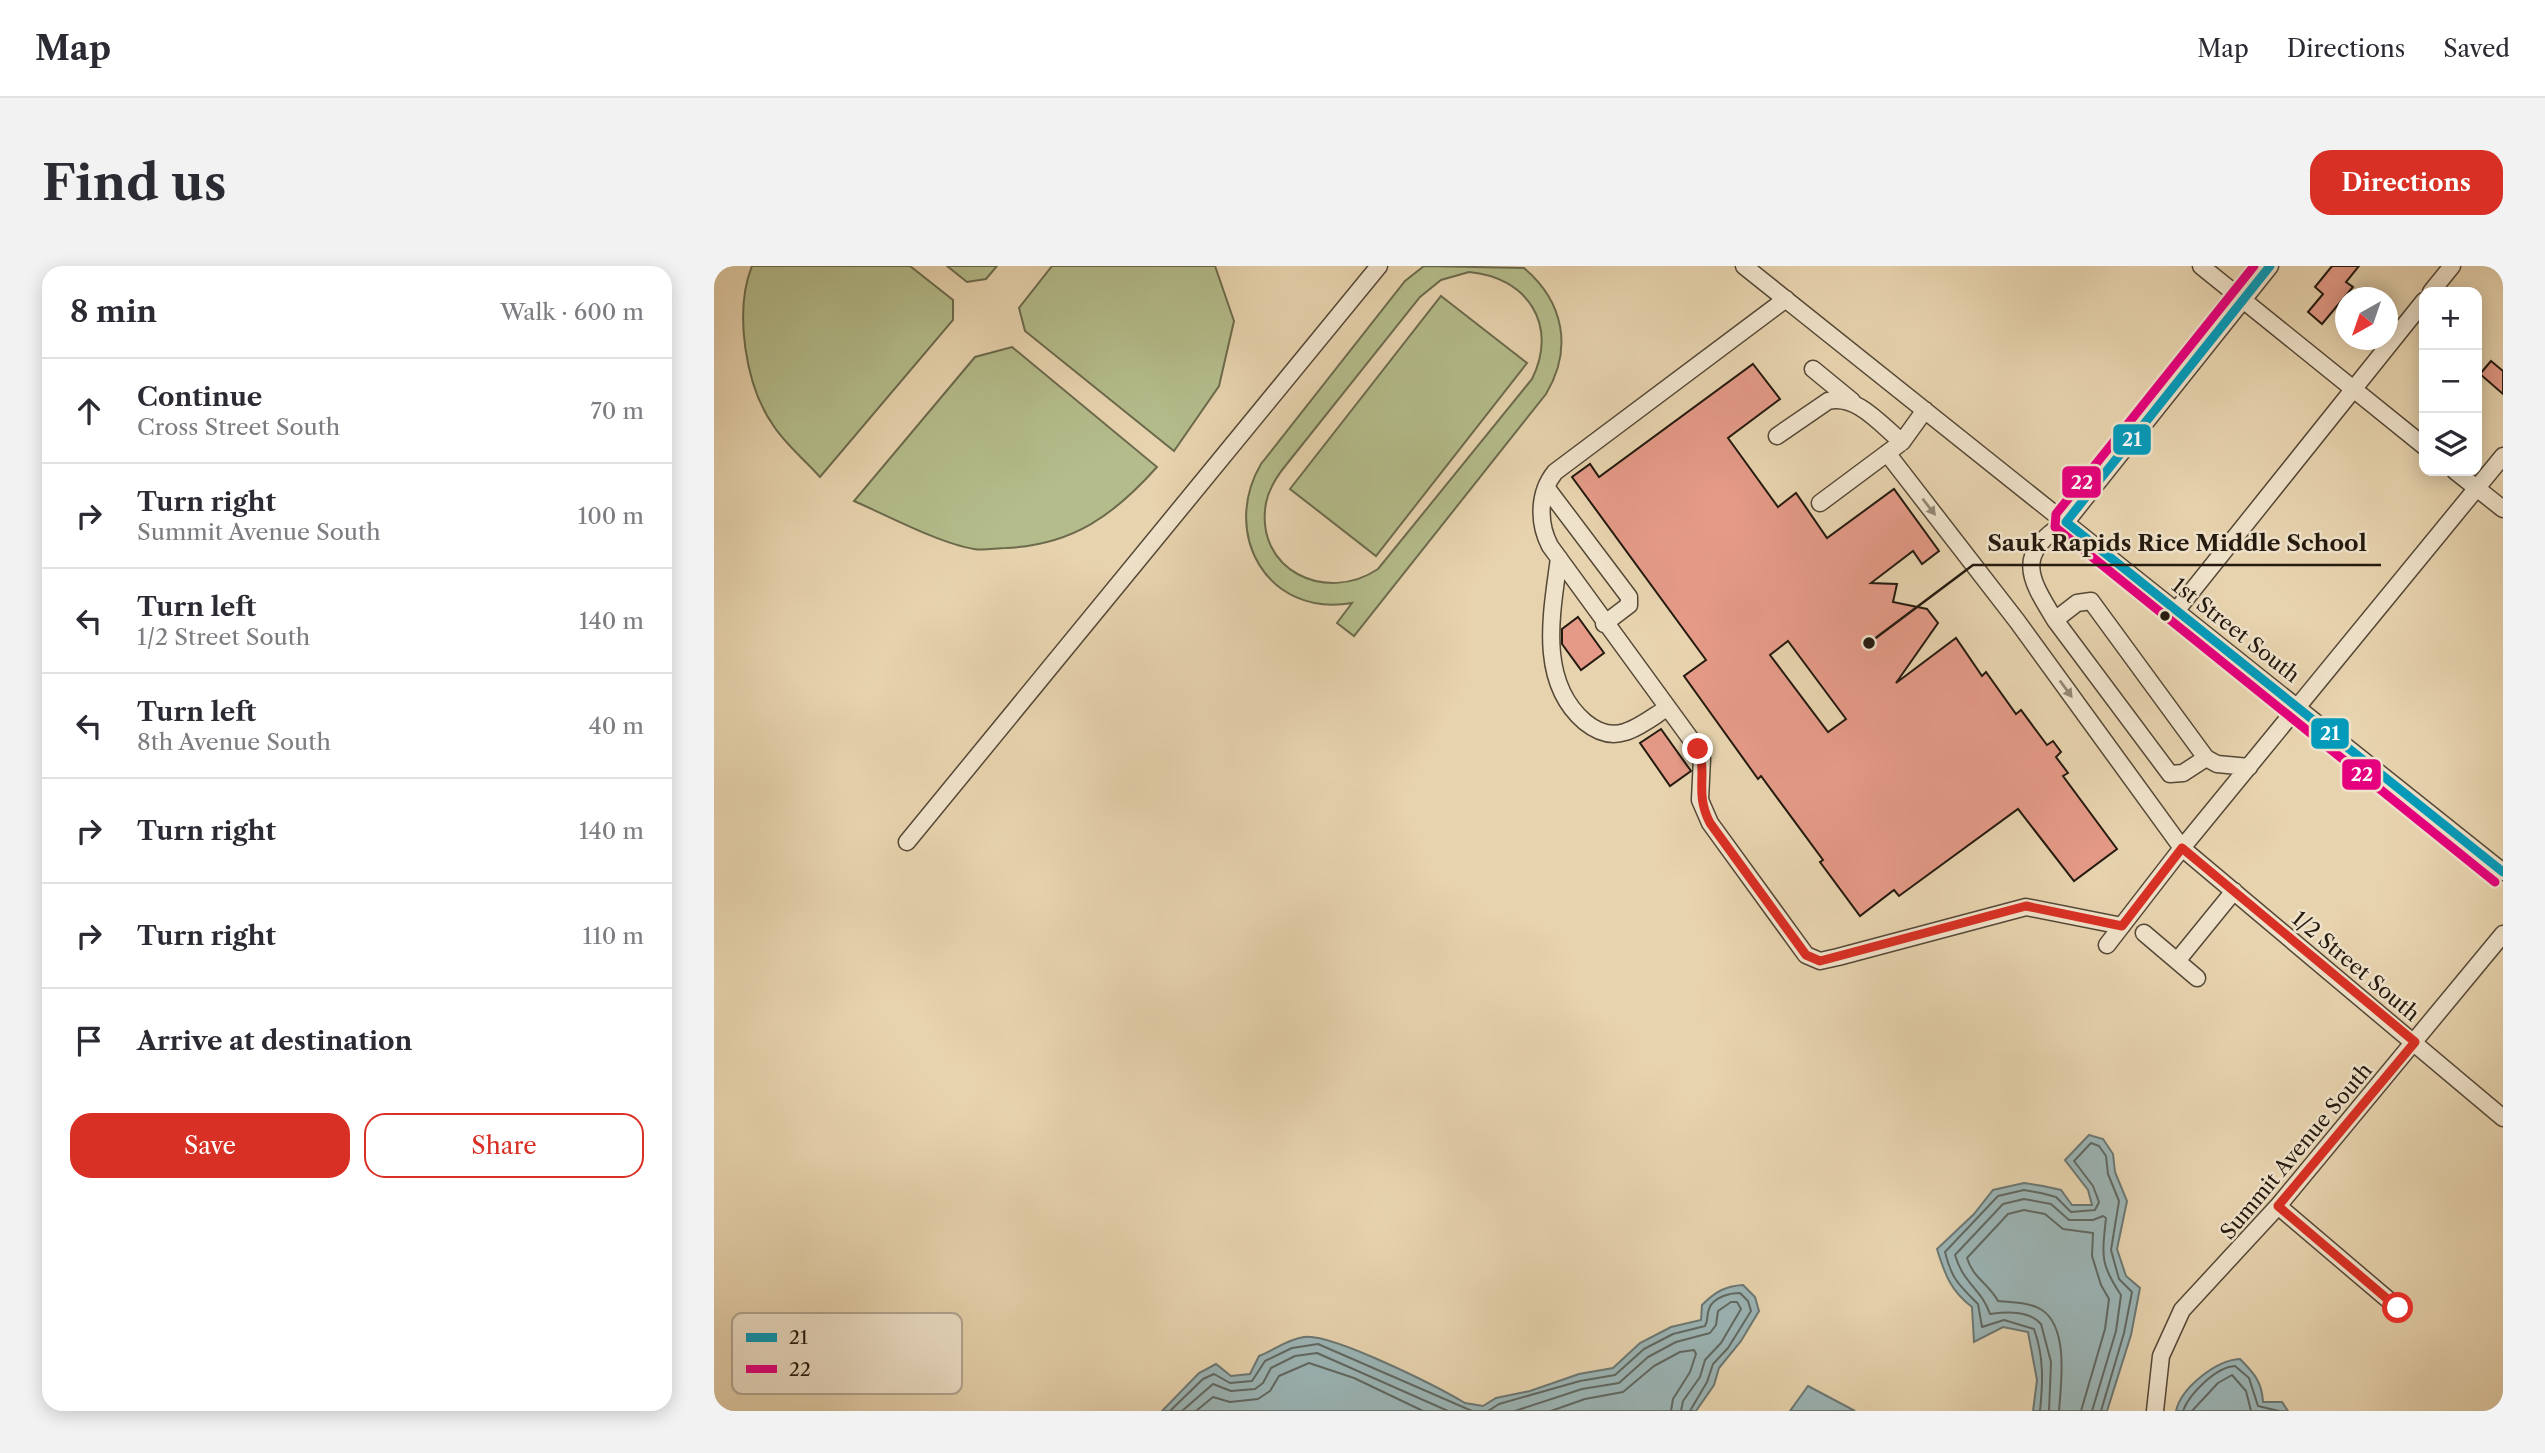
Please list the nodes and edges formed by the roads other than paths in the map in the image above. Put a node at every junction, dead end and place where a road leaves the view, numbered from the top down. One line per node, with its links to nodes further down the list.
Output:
1 (1379, 266): 33 (street)
2 (1744, 266): 7 (street, 1st Street South)
3 (2201, 266): 8 (street)
4 (2270, 266): 8 (street)
5 (2452, 266): 6 (street)
6 (2435, 287)
7 (1786, 299): 13 (street, 1st Street South); 20 (street)
8 (2244, 300): 11 (street); 24 (street)
9 (2419, 307): 11 (street)
10 (1814, 369): 12 (street)
11 (2354, 390): 16 (street); 26 (street)
12 (1854, 403): 14 (street); 15 (street)
13 (1925, 410): 15 (street); 24 (street, 1st Street South)
14 (1777, 436)
15 (1902, 442): 17 (street)
16 (2419, 442)
17 (1887, 453): 22 (street); 34 (street, 1/2 Street South, one-way to 34)
18 (2503, 456): 21 (street)
19 (2461, 476): 21 (street)
20 (1546, 487): 25 (street); 28 (street)
21 (2477, 488): 23 (street); 29 (street)
22 (1820, 503)
23 (2503, 509)
24 (2066, 522): 26 (street, 1st Street South); 27 (street)
25 (1559, 558): 28 (street); 30 (street)
26 (2176, 611): 29 (street, 1st Street South)
27 (2055, 620): 31 (street); 31 (street)
28 (1604, 624): 30 (street)
29 (2300, 707): 32 (street); 35 (street, 1st Street South)
30 (1667, 708): 37 (street)
31 (2206, 758): 32 (street)
32 (2249, 768): 34 (street)
33 (907, 842)
34 (2182, 848): 36 (street, 1/2 Street South); 37 (street)
35 (2503, 872)
36 (2234, 891): 41 (street); 43 (street, 1/2 Street South)
37 (2122, 926): 40 (street)
38 (2144, 933): 41 (street)
39 (2503, 933): 43 (street, Summit Avenue South)
40 (2107, 946)
41 (2177, 961): 42 (street)
42 (2197, 978)
43 (2415, 1042): 44 (street, 1/2 Street South); 45 (street, Summit Avenue South)
44 (2503, 1118)
45 (2278, 1206): 46 (street); 47 (street, Summit Avenue South)
46 (2398, 1308)
47 (2155, 1411)

